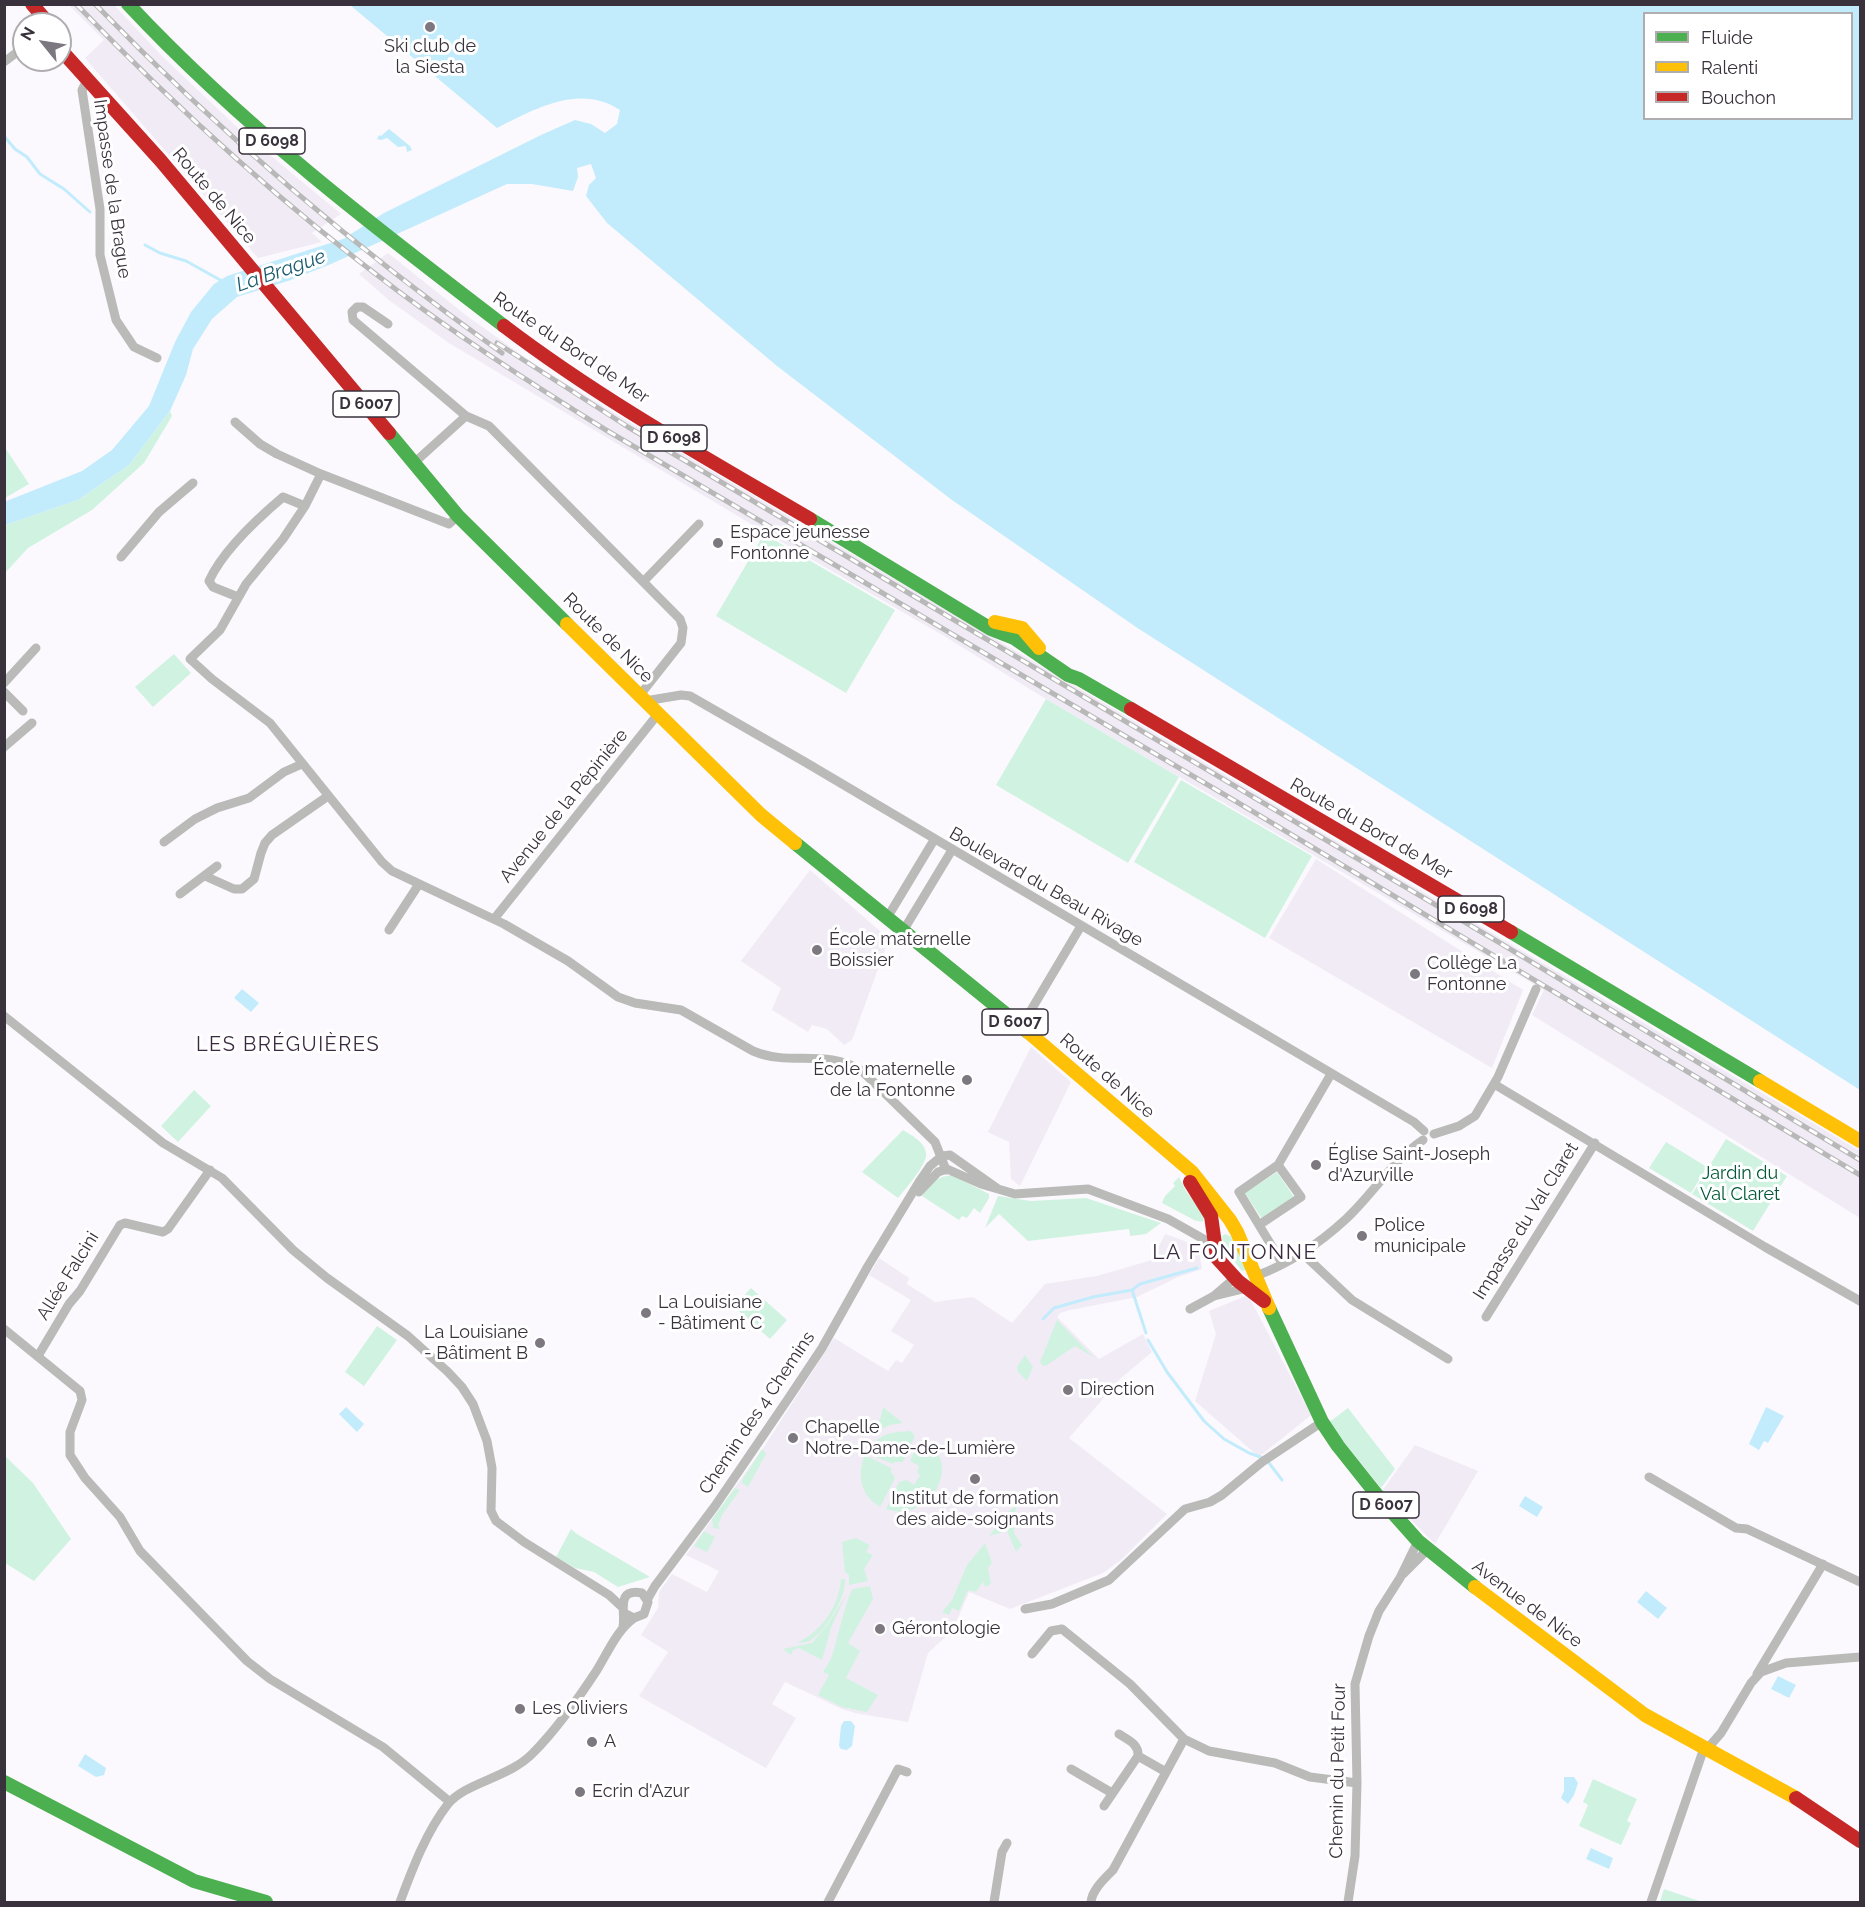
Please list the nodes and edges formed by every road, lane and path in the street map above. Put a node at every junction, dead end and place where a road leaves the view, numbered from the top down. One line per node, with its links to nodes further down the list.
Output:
1 (128, 4): 6 (main road, Route du Bord de Mer / D 6098)
2 (137, 4): 6 (main road, Route du Bord de Mer)
3 (72, 54): 5 (main road, Route de Nice / D 6007)
4 (72, 61): 5 (main road, Route de Nice / D 6007)
5 (85, 74): 8 (street, Impasse de la Brague); 11 (main road, Route de Nice / D 6007)
6 (199, 74): 48 (main road, Route du Bord de Mer / D 6098)
7 (388, 324): 9 (street)
8 (157, 358)
9 (466, 416): 11 (street); 18 (street)
10 (235, 422): 12 (street)
11 (415, 462): 15 (main road, Route de Nice / D 6007)
12 (321, 474): 14 (street); 15 (street)
13 (193, 483): 17 (street)
14 (305, 506): 19 (street); 19 (street)
15 (458, 516): 23 (main road, Route de Nice / D 6007)
16 (699, 524): 18 (street)
17 (121, 557)
18 (645, 581): 23 (street)
19 (238, 597): 28 (street)
20 (36, 648): 21 (street)
21 (4, 683)
22 (4, 692): 24 (street)
23 (643, 698): 25 (main road, Route de Nice / D 6007); 31 (street, Boulevard du Beau Rivage)
24 (23, 711)
25 (658, 714): 37 (main road, Route de Nice / D 6007); 38 (street, Avenue de la Pépinière)
26 (32, 723): 27 (street)
27 (4, 747)
28 (302, 764): 29 (street); 30 (street)
29 (328, 796): 34 (street); 35 (street)
30 (164, 842)
31 (932, 843): 32 (street, Boulevard du Beau Rivage); 37 (street)
32 (950, 853): 39 (street, Boulevard du Beau Rivage); 41 (street)
33 (217, 866): 34 (street)
34 (205, 876): 36 (street)
35 (419, 884): 38 (street); 40 (street)
36 (180, 894)
37 (887, 918): 41 (main road, Route de Nice / D 6007)
38 (494, 919): 50 (street)
39 (1081, 926): 44 (street); 45 (street, Boulevard du Beau Rivage)
40 (389, 930)
41 (903, 931): 44 (main road, Route de Nice / D 6007)
42 (1536, 989): 46 (street)
43 (4, 1016): 53 (street)
44 (1021, 1027): 51 (main road, Route de Nice / D 6007)
45 (1331, 1074): 47 (street, Boulevard du Beau Rivage); 52 (street)
46 (1494, 1084): 47 (street); 49 (street)
47 (1423, 1135): 62 (street)
48 (1860, 1141)
49 (1594, 1143): 69 (street); 72 (street, Impasse du Val Claret)
50 (942, 1156): 54 (street); 55 (street); 61 (street, Chemin des 4 Chemins)
51 (1179, 1163): 58 (main road, Avenue de Nice / D 6007); 60 (main road, Avenue de Nice / D 6007)
52 (1278, 1165): 56 (street); 56 (street)
53 (210, 1170): 74 (street, Allée Falcini); 81 (street)
54 (946, 1170): 55 (street); 61 (street, Chemin des 4 Chemins)
55 (998, 1189): 57 (street)
56 (1259, 1225): 63 (street)
57 (1191, 1230): 58 (street); 59 (street)
58 (1213, 1230): 59 (main road, Avenue de Nice / D 6007); 60 (main road)
59 (1214, 1245): 64 (main road, Avenue de Nice / D 6007)
60 (1242, 1246): 65 (main road, Avenue de Nice / D 6007)
61 (877, 1250): 83 (street, Chemin des 4 Chemins)
62 (1302, 1253): 63 (street); 75 (street)
63 (1282, 1263): 65 (street)
64 (1225, 1267): 65 (main road); 66 (main road, Avenue de Nice / D 6007)
65 (1256, 1276): 67 (main road); 70 (main road, Avenue de Nice / D 6007)
66 (1235, 1278): 67 (main road, Avenue de Nice / D 6007); 68 (street)
67 (1247, 1288): 68 (street); 70 (main road, Avenue de Nice / D 6007)
68 (1214, 1296): 71 (street)
69 (1860, 1301)
70 (1267, 1303): 76 (main road, Avenue de Nice / D 6007)
71 (1190, 1309)
72 (1486, 1317)
73 (4, 1329): 74 (street)
74 (38, 1356): 101 (street)
75 (1448, 1359)
76 (1322, 1422): 78 (main road, Avenue de Nice / D 6007); 85 (street)
77 (1649, 1477): 79 (street)
78 (1423, 1546): 93 (main road, Avenue de Nice / D 6007); 99 (street, Chemin du Petit Four)
79 (1823, 1564): 80 (street); 90 (street)
80 (1860, 1582)
81 (609, 1595): 82 (street); 84 (street)
82 (628, 1595): 83 (street); 84 (street)
83 (645, 1597): 86 (street)
84 (623, 1610): 86 (street); 87 (street)
85 (1025, 1610)
86 (634, 1618): 87 (street)
87 (623, 1627): 101 (street)
88 (1032, 1654): 92 (street)
89 (1860, 1657): 90 (street)
90 (1751, 1683): 93 (street)
91 (1119, 1734): 94 (street)
92 (1184, 1739): 97 (street); 99 (street)
93 (1705, 1749): 103 (main road, Avenue de Nice / D 6007); 113 (street)
94 (1138, 1756): 97 (street); 100 (street)
95 (1071, 1769): 100 (street)
96 (907, 1772): 109 (street)
97 (1166, 1772): 111 (street)
98 (4, 1782): 106 (main road)
99 (1357, 1783): 112 (street, Chemin du Petit Four)
100 (1112, 1794): 102 (street)
101 (450, 1802): 105 (street)
102 (1104, 1806)
103 (1860, 1841)
104 (1007, 1843): 110 (street)
105 (410, 1875): 107 (street); 108 (street)
106 (266, 1902)
107 (393, 1902)
108 (400, 1902)
109 (828, 1902)
110 (994, 1902)
111 (1091, 1902)
112 (1348, 1902)
113 (1651, 1902)

